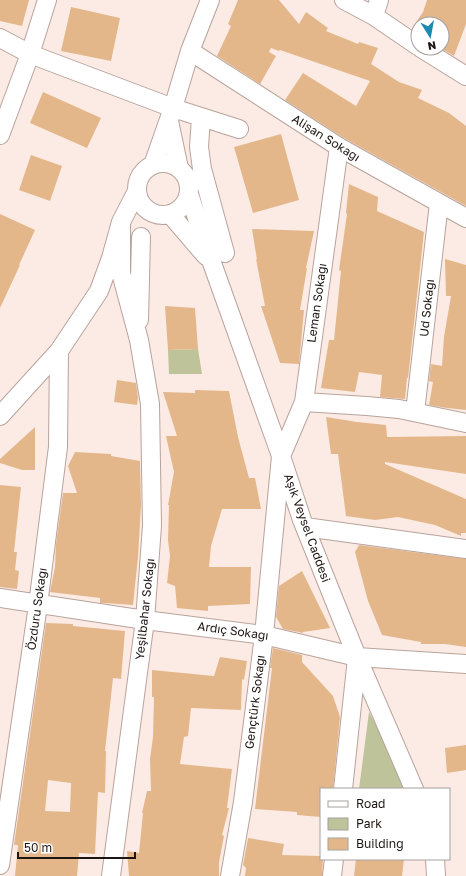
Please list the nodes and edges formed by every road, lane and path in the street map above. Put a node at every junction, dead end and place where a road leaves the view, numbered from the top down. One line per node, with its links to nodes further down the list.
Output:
1 (47, 0): 8 (street)
2 (210, 0): 7 (street)
3 (344, 0): 4 (street)
4 (376, 8): 6 (street)
5 (0, 38): 8 (street)
6 (410, 39)
7 (190, 52): 11 (street); 15 (street, Alişan Sokağı)
8 (30, 54): 11 (street); 14 (street)
9 (435, 56): 10 (street)
10 (465, 73)
11 (171, 114): 12 (street); 16 (street); 17 (street)
12 (201, 117): 13 (street); 25 (street)
13 (239, 128)
14 (0, 135)
15 (339, 147): 20 (street, Alişan Sokağı); 30 (street, Leman Sokağı)
16 (153, 165): 17 (street); 18 (street)
17 (179, 168): 19 (street)
18 (137, 191): 21 (street); 23 (street)
19 (189, 194): 21 (street); 25 (street, Aşık Veysel Caddesi)
20 (438, 203): 22 (street, Alişan Sokağı); 31 (street, Ud Sokağı)
21 (163, 214): 24 (street); 25 (street, Aşık Veysel Caddesi)
22 (466, 218)
23 (121, 222): 26 (street, Yeşilbahar Sokağı); 27 (street)
24 (141, 237): 26 (street); 28 (street, Yeşilbahar Sokağı)
25 (219, 258): 34 (street, Aşık Veysel Caddesi)
26 (121, 273): 27 (street); 28 (street, Yeşilbahar Sokağı)
27 (99, 291): 29 (street)
28 (139, 340): 39 (street, Yeşilbahar Sokağı)
29 (59, 351): 32 (street); 38 (street, Özduru Sokağı)
30 (304, 402): 31 (street); 34 (street, Leman Sokağı)
31 (415, 412): 33 (street)
32 (1, 413)
33 (466, 423)
34 (281, 456): 35 (street, Aşık Veysel Caddesi); 40 (street, Gençtürk Sokağı)
35 (305, 527): 36 (street); 41 (street, Aşık Veysel Caddesi)
36 (466, 548)
37 (0, 598): 38 (street, Ardıç Sokağı)
38 (38, 604): 39 (street, Ardıç Sokağı); 47 (street, Özduru Sokağı)
39 (145, 620): 40 (street, Ardıç Sokağı); 48 (street, Yeşilbahar Sokağı)
40 (264, 635): 41 (street, Ardıç Sokağı); 49 (street, Gençtürk Sokağı)
41 (357, 657): 42 (street, Ardıç Sokağı); 43 (street); 44 (street, Aşık Veysel Caddesi)
42 (466, 664)
43 (342, 788)
44 (414, 788)
45 (334, 860): 50 (street)
46 (435, 860): 51 (street)
47 (0, 865)
48 (111, 876)
49 (230, 876)
50 (332, 876)
51 (436, 876)

